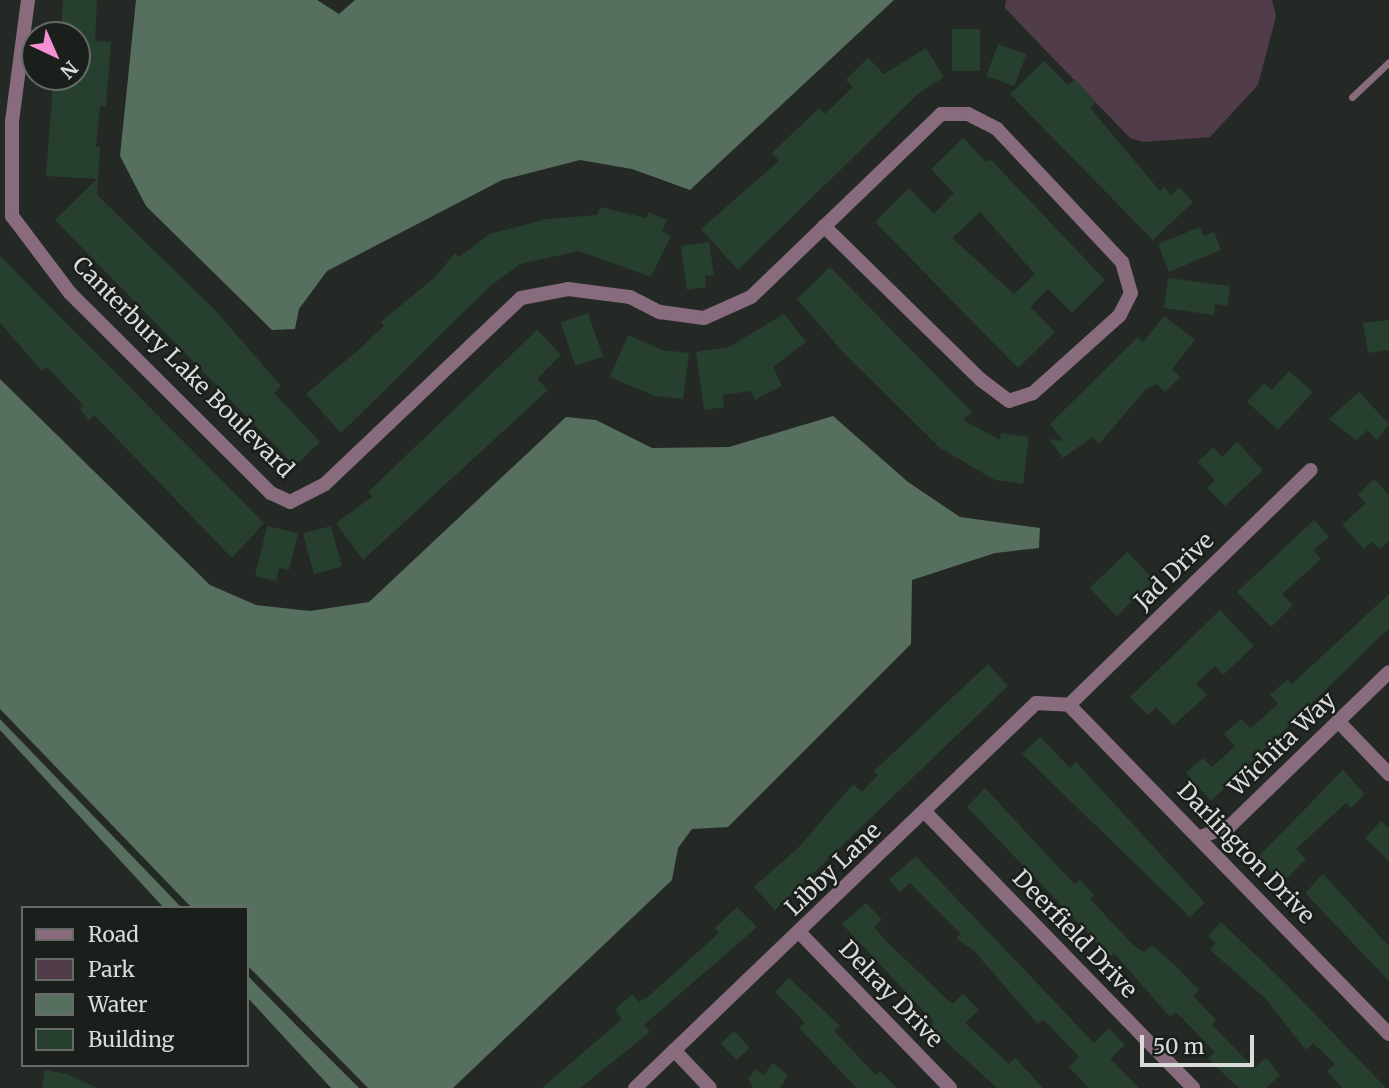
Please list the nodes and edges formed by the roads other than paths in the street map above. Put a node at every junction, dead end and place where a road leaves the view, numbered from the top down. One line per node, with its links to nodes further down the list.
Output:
1 (28, 0): 4 (street, Canterbury Lake Boulevard)
2 (1389, 62): 3 (lane)
3 (1352, 97)
4 (824, 226): 4 (street, Canterbury Lake Boulevard)
5 (1311, 470): 7 (street, Jad Drive)
6 (1389, 672): 8 (street, Wichita Way)
7 (1069, 705): 10 (street, Libby Lane); 11 (street, Darlington Drive)
8 (1339, 721): 9 (street); 11 (street, Wichita Way)
9 (1389, 774)
10 (925, 812): 12 (street, Libby Lane); 18 (street, Deerfield Drive)
11 (1200, 837): 13 (street, Darlington Drive)
12 (799, 932): 14 (street, Libby Lane); 17 (street, Delray Drive)
13 (1389, 1034)
14 (674, 1050): 15 (street, Libby Lane); 16 (street)
15 (635, 1088)
16 (710, 1088)
17 (950, 1088)
18 (1193, 1088)

